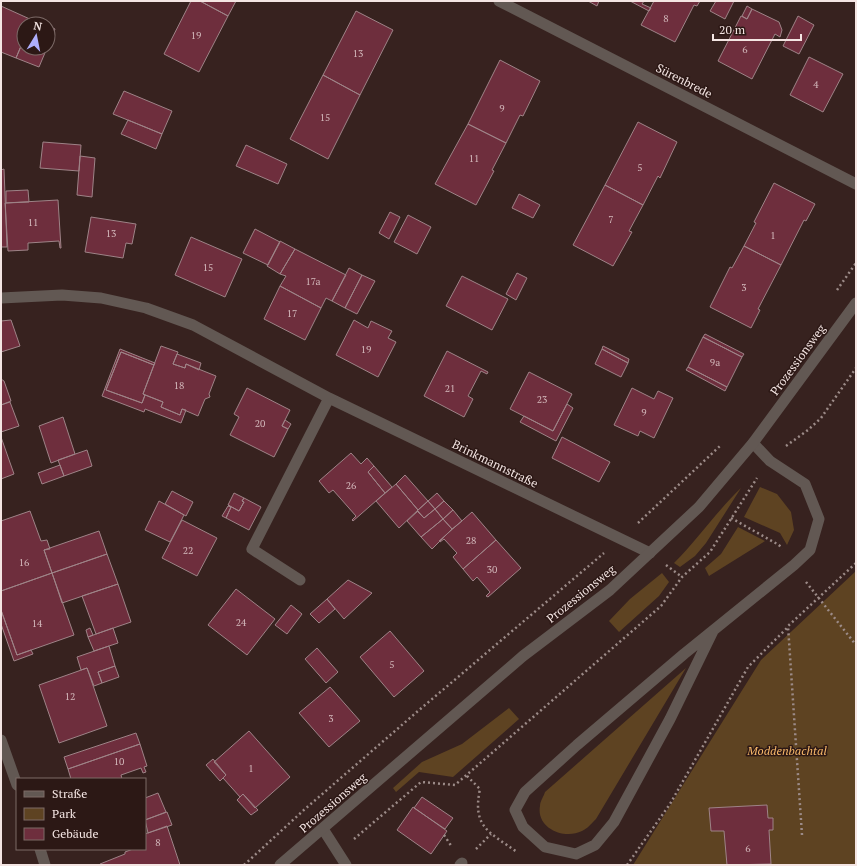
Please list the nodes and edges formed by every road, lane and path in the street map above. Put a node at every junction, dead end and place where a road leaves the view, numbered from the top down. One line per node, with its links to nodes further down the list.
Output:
1 (499, 1): 2 (street, Sürenbrede)
2 (856, 184)
3 (856, 263): 4 (path)
4 (834, 295)
5 (1, 298): 8 (street, Brinkmannstraße)
6 (856, 303): 9 (street, Prozessionsweg)
7 (856, 368): 11 (path)
8 (329, 398): 12 (street, Brinkmannstraße); 15 (street)
9 (753, 442): 11 (street); 13 (street, Prozessionsweg)
10 (721, 446): 12 (path)
11 (770, 462): 18 (street); 21 (path)
12 (621, 539): 13 (street, Brinkmannstraße); 29 (path)
13 (650, 553): 23 (street, Prozessionsweg)
14 (856, 563): 16 (path)
15 (300, 580)
16 (818, 598): 17 (path); 19 (path)
17 (788, 626): 24 (path); 32 (path)
18 (713, 631): 18 (street)
19 (856, 645)
20 (1, 740): 22 (street)
21 (467, 776): 26 (path); 27 (path)
22 (16, 782)
23 (323, 829): 26 (street); 30 (street, Prozessionsweg)
24 (802, 835)
25 (40, 850): 28 (street)
26 (338, 852): 31 (street)
27 (523, 856)
28 (45, 865)
29 (244, 865)
30 (280, 865)
31 (346, 865)
32 (627, 865)

